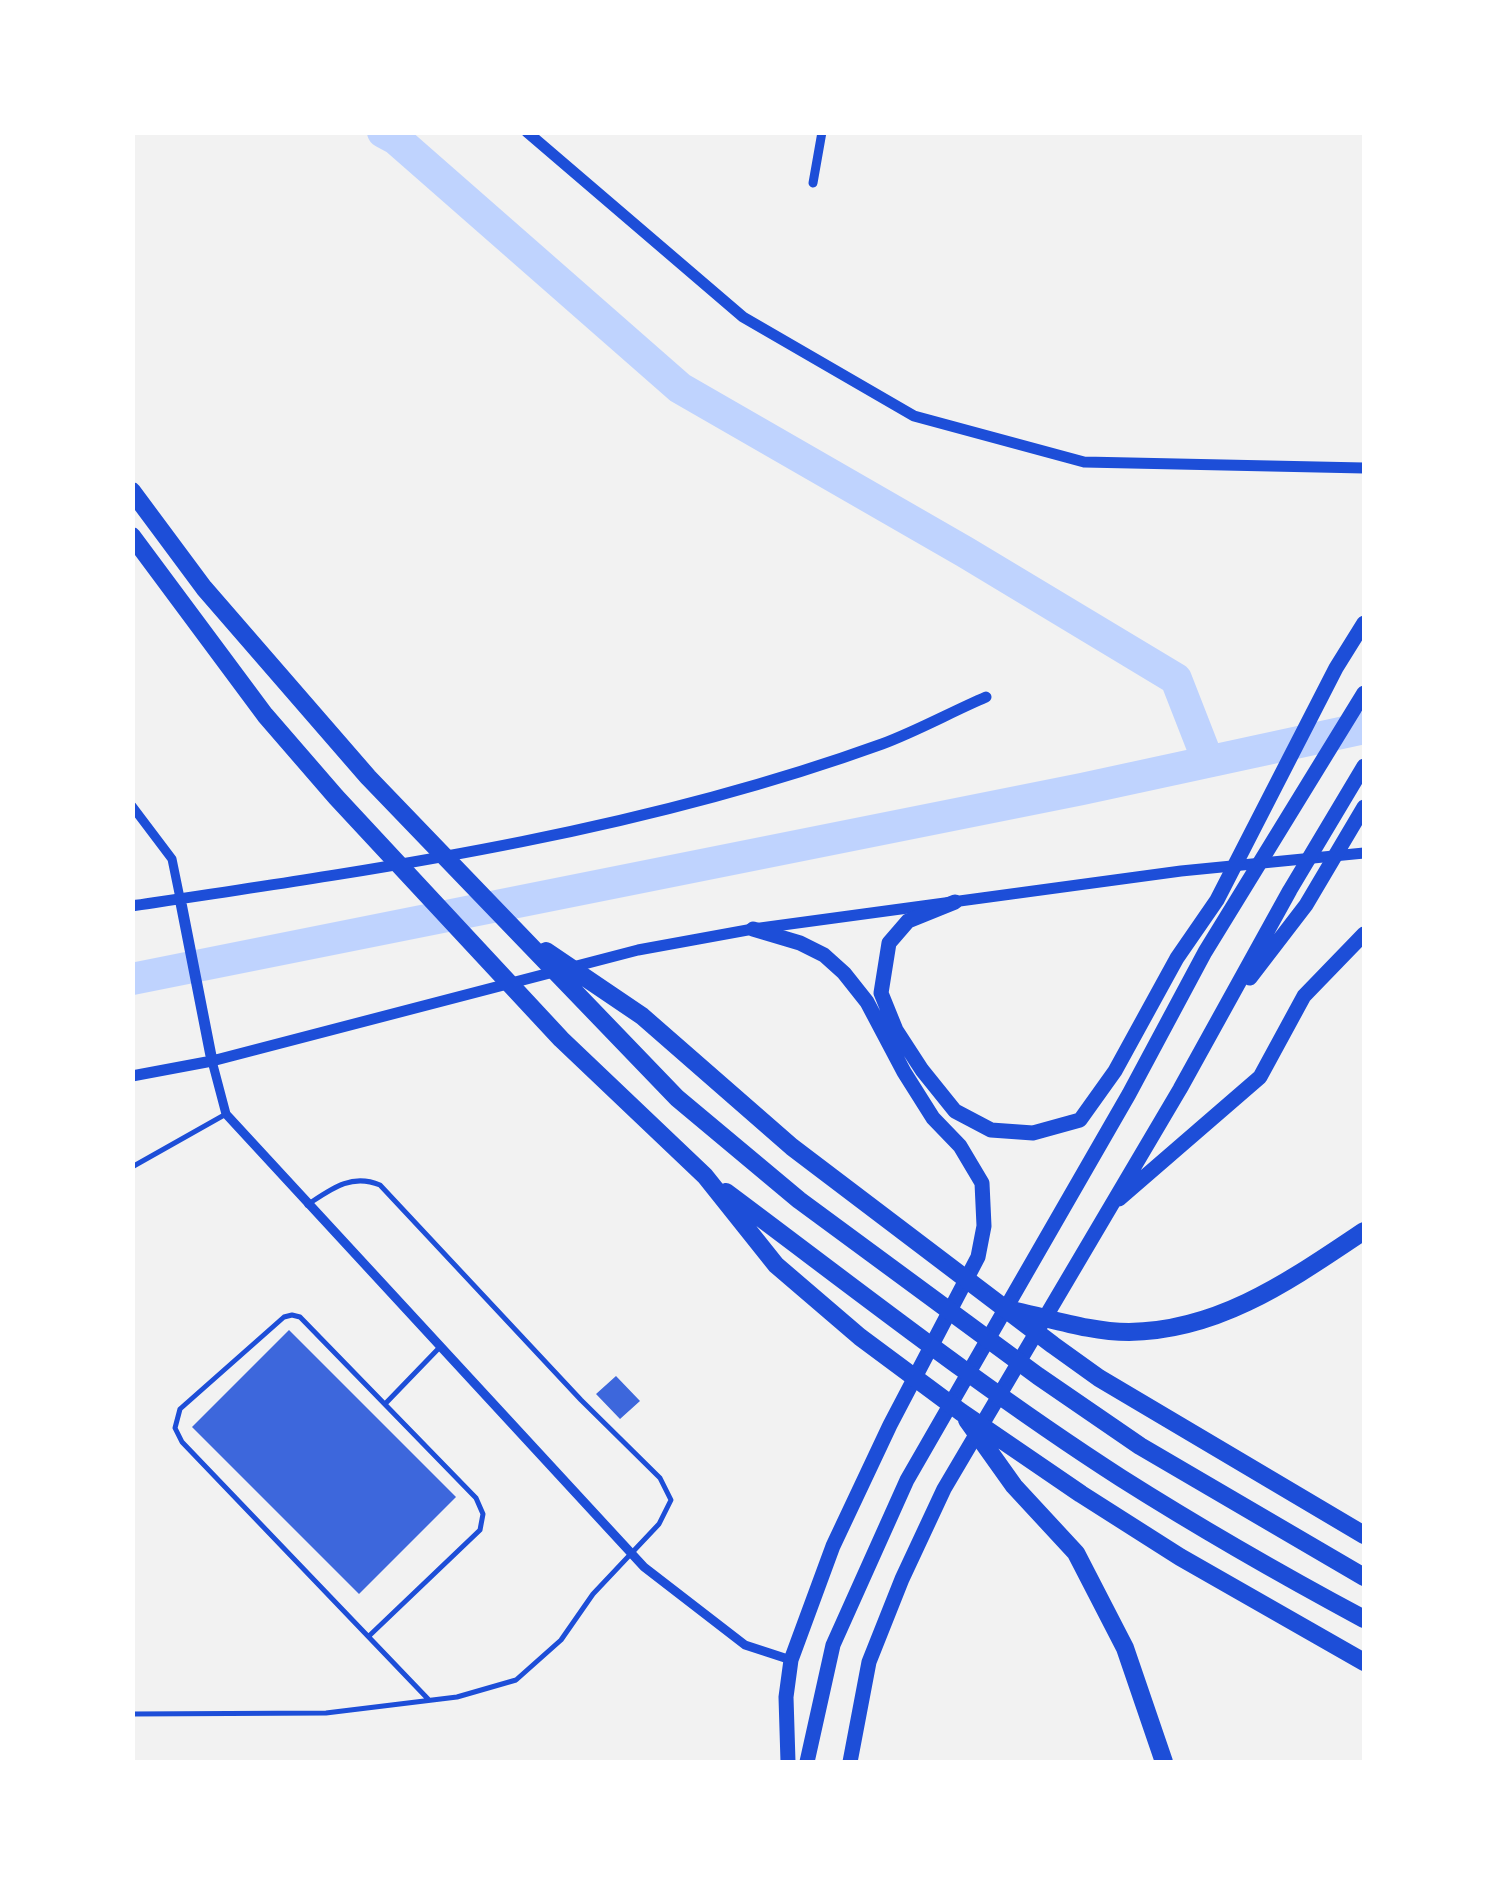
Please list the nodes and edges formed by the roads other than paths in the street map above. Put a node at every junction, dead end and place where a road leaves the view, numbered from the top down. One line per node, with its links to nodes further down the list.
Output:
1 (527, 132): 4 (street)
2 (822, 132): 3 (street)
3 (813, 183)
4 (1364, 468)
5 (132, 492): 21 (highway)
6 (132, 536): 29 (highway)
7 (1364, 622): 17 (highway)
8 (1364, 693): 23 (highway)
9 (986, 696): 16 (street)
10 (1364, 766): 24 (highway)
11 (132, 806): 13 (street)
12 (1364, 807): 24 (highway)
13 (145, 822): 14 (street); 16 (street)
14 (132, 826)
15 (1364, 853): 18 (street)
16 (180, 898): 19 (street); 25 (street)
17 (1217, 900): 18 (highway); 23 (highway)
18 (954, 902): 20 (street)
19 (132, 906)
20 (753, 929): 25 (street); 42 (highway)
21 (517, 931): 33 (highway); 39 (highway)
22 (1364, 934): 31 (highway)
23 (1205, 952): 47 (highway)
24 (1218, 1021): 31 (highway)
25 (212, 1061): 26 (street); 27 (street)
26 (132, 1076)
27 (226, 1114): 28 (lane); 30 (street)
28 (132, 1167)
29 (705, 1176): 36 (highway); 40 (highway)
30 (307, 1205): 34 (street); 38 (lane)
31 (1108, 1208): 48 (highway)
32 (1364, 1231): 33 (highway)
33 (1011, 1310): 37 (highway)
34 (440, 1347): 35 (lane); 38 (street)
35 (385, 1404): 41 (lane); 41 (lane)
36 (995, 1444): 43 (highway); 49 (highway)
37 (1364, 1536)
38 (632, 1553): 42 (street); 44 (lane)
39 (1364, 1577)
40 (1364, 1619)
41 (369, 1636): 44 (lane)
42 (792, 1660): 46 (highway)
43 (1364, 1662)
44 (429, 1700): 45 (lane)
45 (132, 1714)
46 (788, 1762)
47 (807, 1762)
48 (850, 1762)
49 (1164, 1762)

